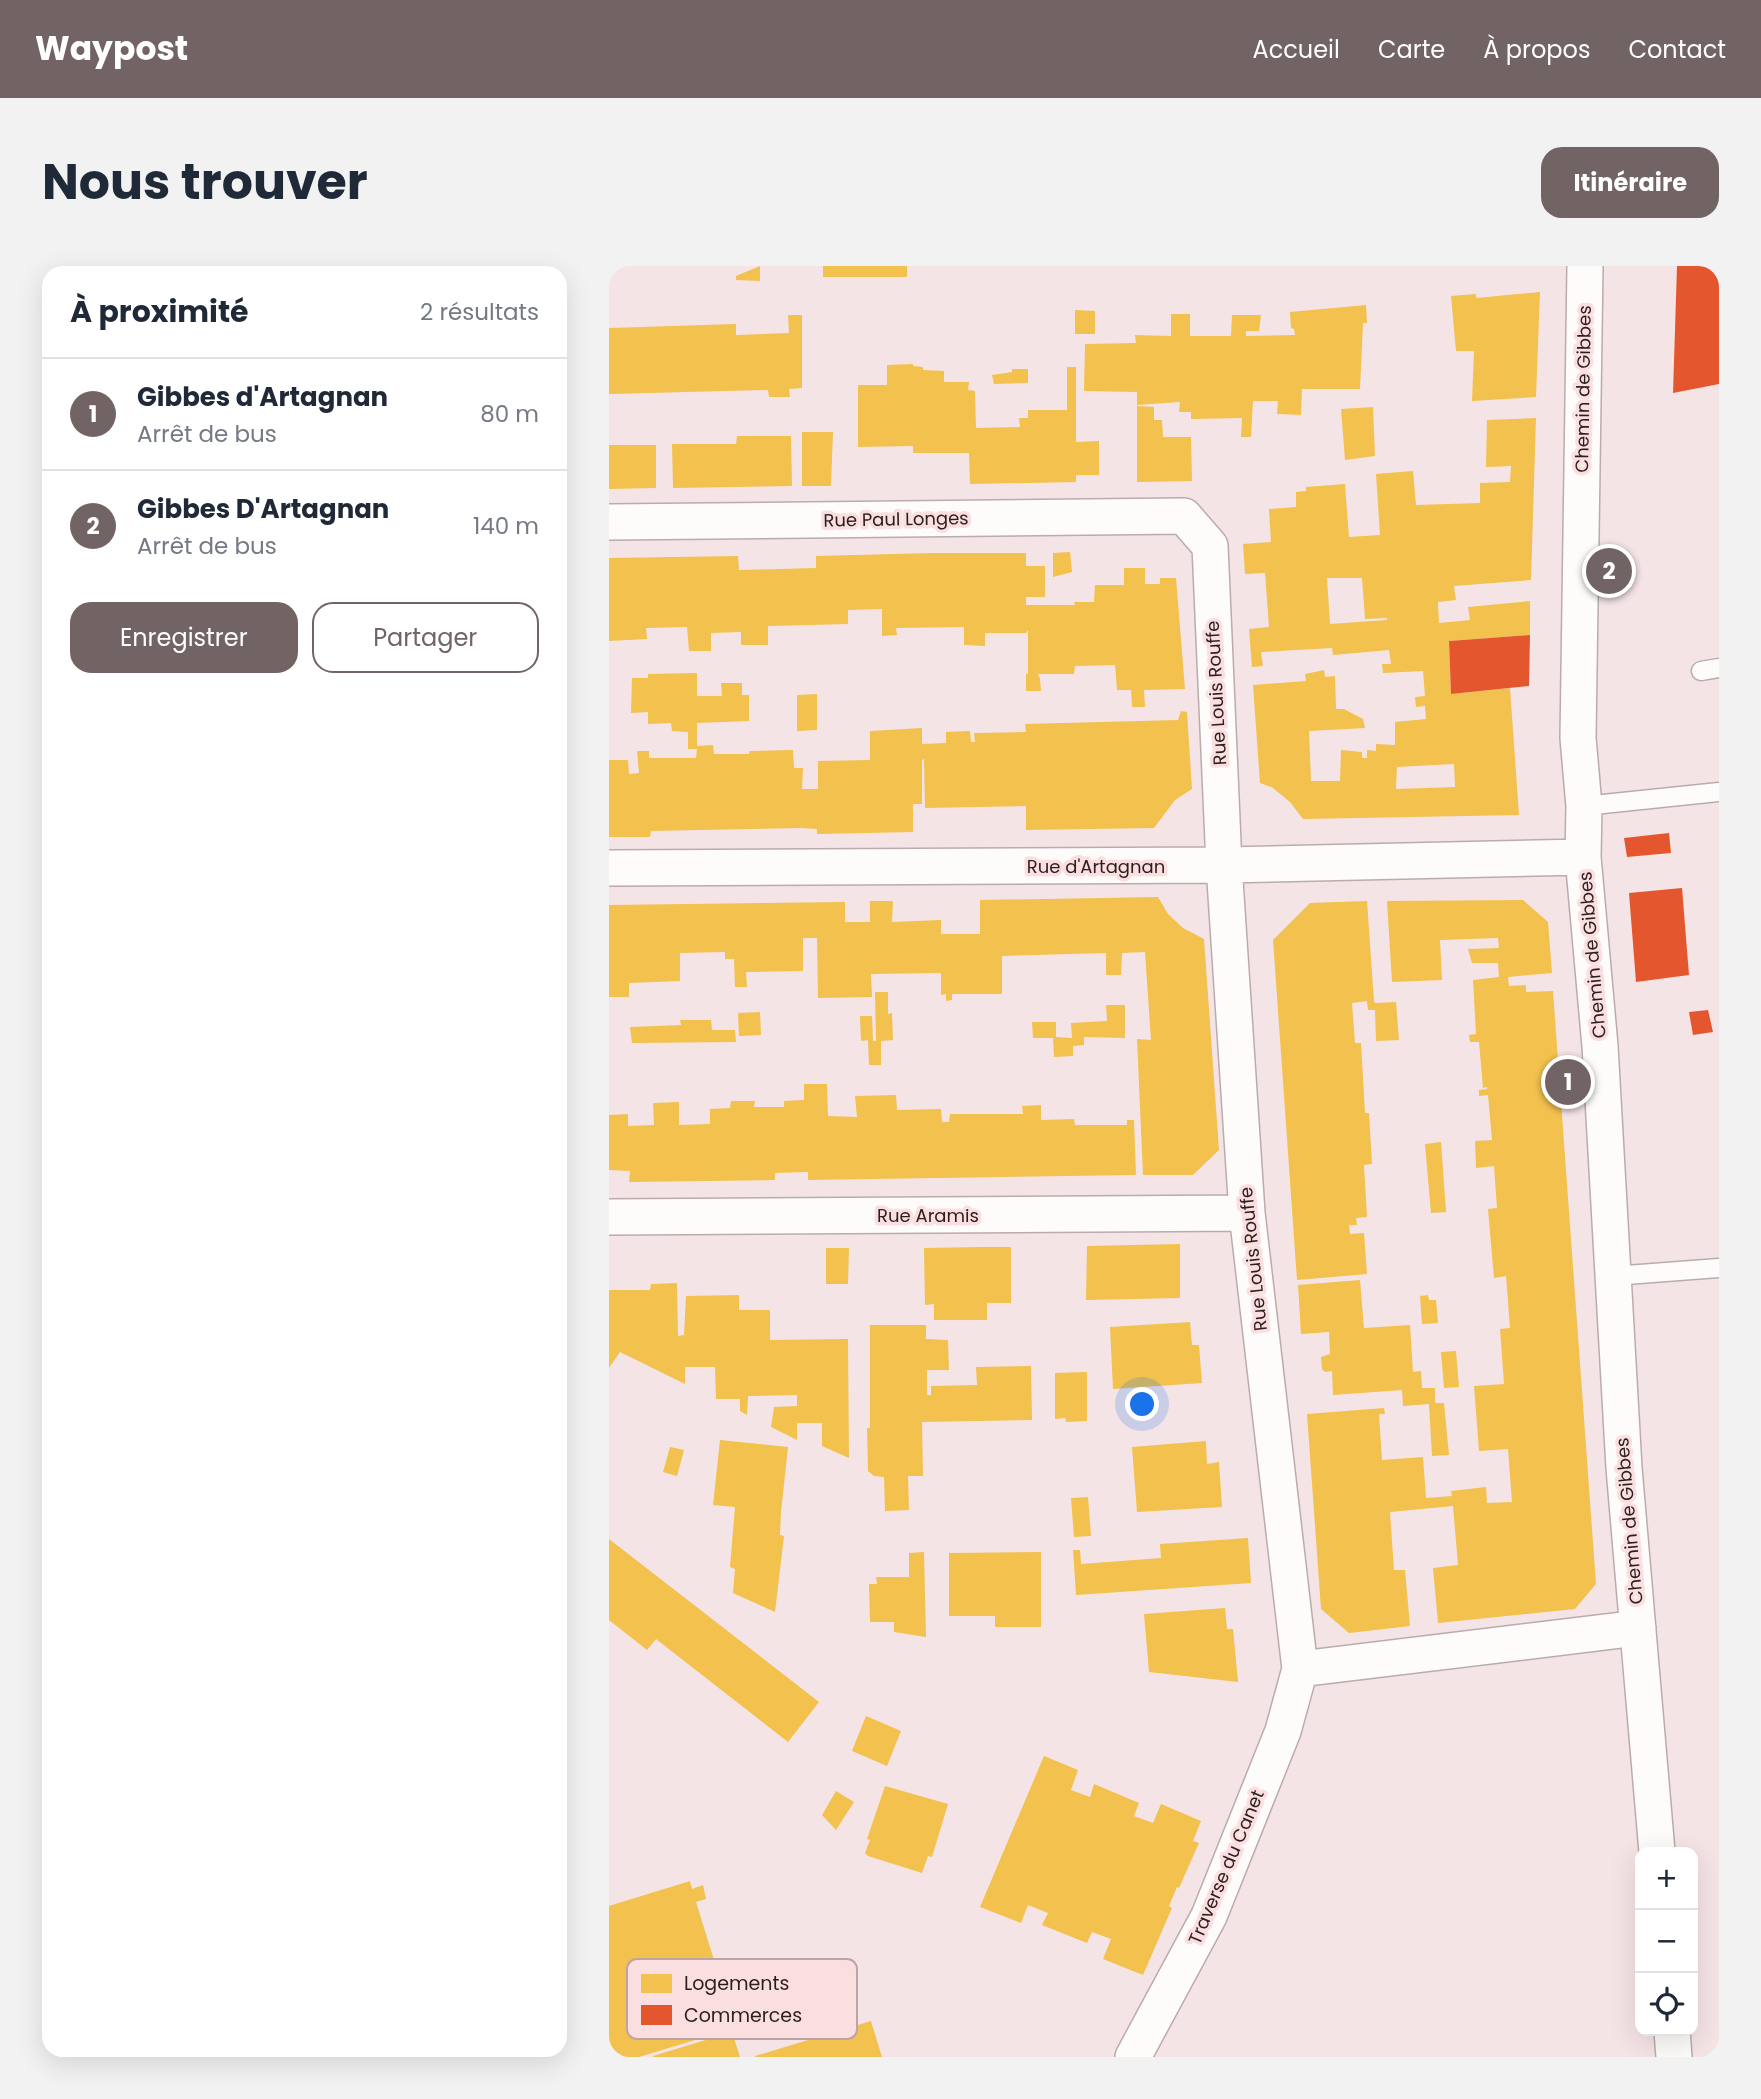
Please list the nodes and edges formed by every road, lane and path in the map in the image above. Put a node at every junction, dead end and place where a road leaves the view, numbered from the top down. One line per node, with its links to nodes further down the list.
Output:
1 (1585, 266): 7 (street, Chemin de Gibbes)
2 (1184, 516): 3 (street, Rue Paul Longes); 9 (street, Rue Louis Rouffe)
3 (609, 522)
4 (1719, 668): 5 (lane)
5 (1700, 671)
6 (1719, 792): 7 (lane)
7 (1584, 806): 8 (street, Chemin de Gibbes)
8 (1583, 857): 9 (street, Rue d'Artagnan); 14 (street, Chemin de Gibbes)
9 (1224, 865): 10 (street, Rue d'Artagnan); 11 (street, Rue Louis Rouffe)
10 (609, 869)
11 (1247, 1213): 12 (street, Rue Aramis); 16 (street, Rue Louis Rouffe)
12 (609, 1217)
13 (1719, 1268): 14 (lane)
14 (1613, 1276): 15 (street, Chemin de Gibbes)
15 (1638, 1628): 16 (street); 17 (street, Chemin de Gibbes)
16 (1300, 1669): 19 (street, Traverse du Canet)
17 (1657, 1847)
18 (1672, 2036): 20 (street)
19 (1133, 2057)
20 (1674, 2057)

